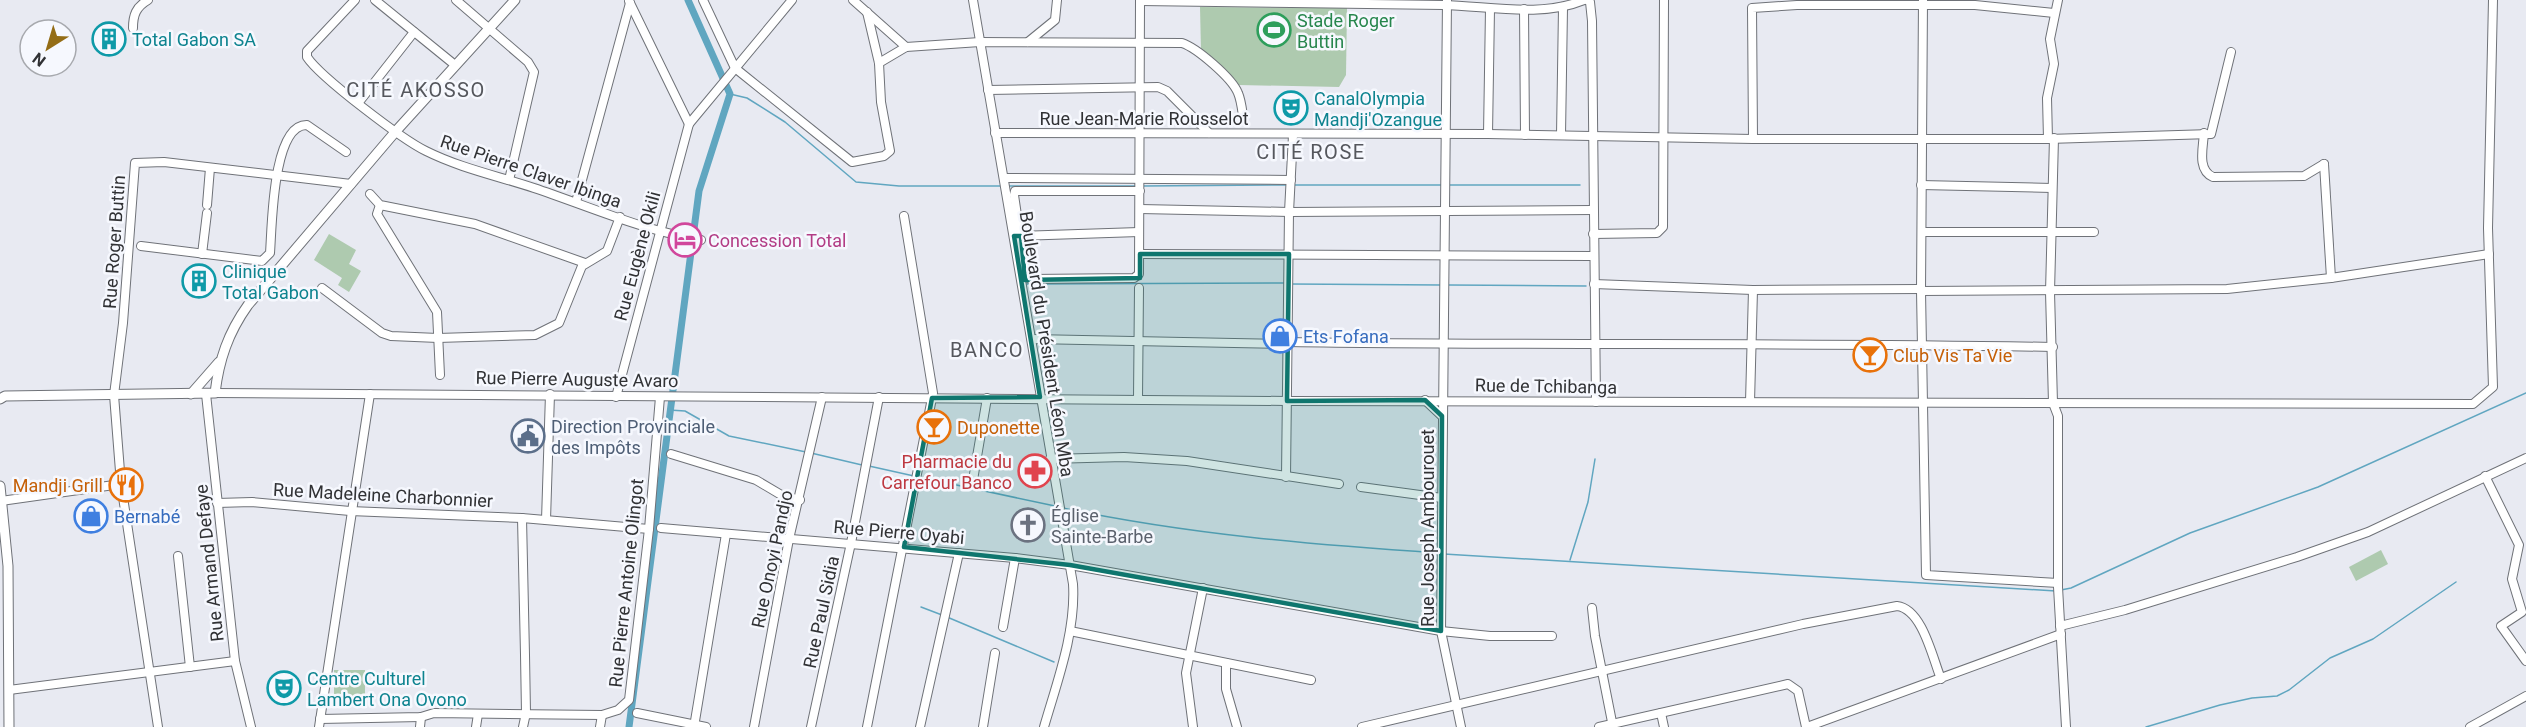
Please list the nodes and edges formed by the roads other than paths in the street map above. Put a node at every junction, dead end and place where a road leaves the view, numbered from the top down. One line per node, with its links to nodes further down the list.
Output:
1 (148, 0): 27 (street)
2 (355, 0): 40 (street, Rue Pierre Claver Ibinga)
3 (375, 0): 29 (street)
4 (456, 0): 28 (street)
5 (514, 0): 28 (main road)
6 (703, 0): 37 (street)
7 (792, 0): 37 (street)
8 (853, 0): 25 (street)
9 (973, 0): 30 (street, Boulevard du Président Léon Mba)
10 (1057, 0): 31 (street)
11 (1588, 0): 22 (street); 53 (street)
12 (1664, 0): 54 (street)
13 (2058, 0): 26 (street)
14 (2493, 0): 89 (street)
15 (629, 1): 42 (street); 69 (street)
16 (1140, 1): 17 (street); 32 (street)
17 (1195, 1): 19 (street)
18 (1975, 2): 21 (street); 26 (street)
19 (1447, 3): 23 (street); 48 (street, Rue Joseph Ambourouet)
20 (1797, 3): 21 (street); 56 (street)
21 (1922, 3): 57 (street)
22 (1563, 8): 24 (street); 52 (street)
23 (1490, 9): 24 (street); 49 (street)
24 (1524, 9): 51 (street)
25 (867, 12): 33 (street); 35 (street)
26 (2054, 13): 55 (street)
27 (133, 28)
28 (490, 28): 36 (main road); 61 (street)
29 (414, 32): 36 (street); 40 (street)
30 (980, 42): 31 (street); 33 (street); 39 (street, Boulevard du Président Léon Mba)
31 (1028, 42): 32 (street)
32 (1140, 43): 38 (street); 41 (street)
33 (906, 47): 35 (street)
34 (2231, 52): 47 (street)
35 (879, 63): 37 (street)
36 (455, 65): 43 (main road)
37 (733, 70): 42 (street)
38 (1140, 87): 39 (street); 44 (street); 46 (street)
39 (988, 90): 45 (street, Boulevard du Président Léon Mba)
40 (359, 102): 43 (street, Rue Pierre Claver Ibinga)
41 (1243, 116)
42 (689, 124): 77 (street, Rue Eugène Okili)
43 (396, 131): 61 (street, Rue Pierre Claver Ibinga); 64 (main road)
44 (1139, 132): 45 (street, Rue Jean-Marie Rousselot); 46 (street, Rue Jean-Marie Rousselot); 65 (street)
45 (995, 133): 62 (street, Boulevard du Président Léon Mba)
46 (1209, 133): 50 (street, Rue Jean-Marie Rousselot)
47 (2204, 133): 55 (street, Rue Jean-Marie Rousselot); 93 (street)
48 (1446, 134): 49 (street, Rue Jean-Marie Rousselot); 50 (street, Rue Jean-Marie Rousselot); 73 (street, Rue Joseph Ambourouet)
49 (1488, 134): 51 (street, Rue Jean-Marie Rousselot)
50 (1293, 135): 63 (street)
51 (1525, 135): 52 (street, Rue Jean-Marie Rousselot)
52 (1561, 135): 53 (street, Rue Jean-Marie Rousselot)
53 (1592, 136): 54 (street, Rue Jean-Marie Rousselot); 72 (street)
54 (1663, 137): 56 (street, Rue Jean-Marie Rousselot); 82 (street)
55 (2051, 138): 57 (street, Rue Jean-Marie Rousselot); 67 (street)
56 (1753, 139): 57 (street, Rue Jean-Marie Rousselot)
57 (1921, 139): 66 (street)
58 (346, 152): 60 (street)
59 (210, 168): 60 (street, Rue Roger Buttin); 86 (street); 115 (street, Rue Roger Buttin)
60 (276, 174): 64 (street, Rue Roger Buttin); 86 (street)
61 (509, 180): 69 (street, Rue Pierre Claver Ibinga)
62 (1004, 182): 65 (street); 83 (street, Boulevard du Président Léon Mba)
63 (1291, 183): 65 (street); 74 (street)
64 (351, 184): 109 (main road)
65 (1141, 184): 71 (street); 83 (street)
66 (1921, 185): 67 (street); 79 (street)
67 (2052, 188): 81 (street)
68 (370, 195): 70 (street)
69 (576, 202): 76 (street, Rue Pierre Claver Ibinga)
70 (380, 205): 92 (street); 100 (street)
71 (1140, 209): 74 (street); 78 (street)
72 (1593, 210): 73 (street); 82 (street)
73 (1446, 211): 74 (street); 90 (street, Rue Joseph Ambourouet)
74 (1289, 212): 88 (street)
75 (903, 216): 121 (street)
76 (620, 217): 77 (street, Rue Pierre Claver Ibinga); 92 (street)
77 (660, 229): 84 (street, Rue Pierre Claver Ibinga); 116 (street, Rue Eugène Okili)
78 (1139, 232): 83 (street); 87 (street)
79 (1922, 232): 81 (street); 98 (street)
80 (2094, 232): 81 (street)
81 (2051, 233): 99 (street)
82 (1593, 234): 91 (street)
83 (1018, 236): 87 (street); 101 (street, Boulevard du Président Léon Mba)
84 (701, 240)
85 (141, 246): 86 (street)
86 (201, 254)
87 (1140, 254): 88 (street)
88 (1289, 254): 90 (street); 104 (street)
89 (2489, 254): 93 (street); 131 (street, Rue de Tchibanga)
90 (1445, 255): 91 (street); 106 (street, Rue Joseph Ambourouet)
91 (1593, 256): 94 (street)
92 (585, 263): 100 (street)
93 (2331, 278): 99 (street)
94 (1594, 284): 97 (street); 103 (street)
95 (322, 288): 100 (street)
96 (1138, 288): 102 (street)
97 (1753, 290): 98 (street); 105 (street)
98 (1921, 290): 99 (street); 107 (street)
99 (2050, 292): 108 (street)
100 (438, 338): 110 (street)
101 (1032, 339): 102 (street); 120 (street, Boulevard du Président Léon Mba)
102 (1139, 342): 104 (street); 123 (street)
103 (1594, 342): 105 (street); 106 (street); 129 (street)
104 (1289, 343): 106 (street); 128 (street)
105 (1752, 343): 107 (street); 130 (street)
106 (1443, 344): 126 (street, Rue Joseph Ambourouet)
107 (1922, 344): 108 (street); 127 (street)
108 (2053, 347): 131 (street)
109 (219, 362): 111 (main road); 112 (main road)
110 (440, 375)
111 (191, 394): 112 (main road, Rue Pierre Auguste Avaro); 115 (main road, Rue Pierre Auguste Avaro)
112 (211, 394): 113 (street, Rue Pierre Auguste Avaro); 146 (street, Rue Armand Defaye)
113 (370, 394): 114 (street, Rue Pierre Auguste Avaro); 147 (street)
114 (550, 394): 116 (street, Rue Pierre Auguste Avaro); 149 (street)
115 (114, 395): 124 (main road, Rue Pierre Auguste Avaro); 139 (street)
116 (616, 397): 117 (street, Rue Pierre Auguste Avaro)
117 (663, 397): 118 (street, Rue Pierre Auguste Avaro); 151 (street, Rue Pierre Antoine Olingot)
118 (822, 397): 119 (street, Rue Pierre Auguste Avaro); 144 (street, Rue Onoyi Pandjo)
119 (879, 397): 121 (street, Rue Pierre Auguste Avaro); 154 (street, Rue Paul Sidia)
120 (1040, 397): 122 (street, Rue Pierre Auguste Avaro); 123 (street, Rue de Tchibanga); 135 (street, Boulevard du Président Léon Mba)
121 (932, 398): 122 (street, Rue Pierre Auguste Avaro); 155 (street)
122 (987, 398): 138 (street)
123 (1138, 398): 128 (street, Rue de Tchibanga)
124 (0, 399)
125 (1425, 400): 126 (street, Rue de Tchibanga); 128 (street, Rue de Tchibanga); 132 (street)
126 (1441, 400): 129 (street, Rue de Tchibanga); 132 (street, Rue Joseph Ambourouet)
127 (1923, 400): 130 (street, Rue de Tchibanga); 131 (street, Rue de Tchibanga); 161 (street)
128 (1287, 401): 137 (street)
129 (1596, 402): 130 (street, Rue de Tchibanga)
130 (1750, 402)
131 (2053, 403): 161 (street)
132 (1442, 416): 143 (street, Rue Joseph Ambourouet)
133 (671, 454): 144 (street)
134 (2526, 458): 136 (street)
135 (1050, 459): 137 (street); 159 (street, Boulevard du Président Léon Mba)
136 (2485, 476): 164 (street); 171 (street)
137 (1286, 477): 140 (street)
138 (972, 480)
139 (121, 483): 145 (street); 175 (street)
140 (1339, 484)
141 (0, 486): 145 (main road)
142 (1360, 487): 143 (street)
143 (1443, 498): 166 (street, Rue Joseph Ambourouet)
144 (800, 500): 153 (street, Rue Onoyi Pandjo)
145 (1, 501): 178 (main road)
146 (217, 503): 147 (street, Rue Madeleine Charbonnier); 170 (street, Rue Armand Defaye)
147 (350, 511): 148 (street, Rue Madeleine Charbonnier); 187 (street)
148 (522, 518): 149 (street, Rue Madeleine Charbonnier); 181 (street)
149 (546, 520): 151 (street, Rue Madeleine Charbonnier)
150 (661, 528): 152 (street, Rue Pierre Oyabi)
151 (649, 529): 185 (street, Rue Pierre Antoine Olingot)
152 (726, 534): 153 (street, Rue Pierre Oyabi); 189 (street)
153 (789, 539): 154 (street, Rue Pierre Oyabi); 198 (street, Rue Onoyi Pandjo)
154 (851, 543): 155 (street, Rue Pierre Oyabi); 199 (street, Rue Paul Sidia)
155 (904, 547): 156 (street, Rue Pierre Oyabi); 200 (street)
156 (958, 553): 158 (street, Rue Pierre Oyabi); 201 (street)
157 (178, 556): 173 (street)
158 (1015, 558): 159 (street, Rue Pierre Oyabi); 163 (street)
159 (1070, 565): 160 (street, Rue Pierre Oyabi); 165 (street, Boulevard du Président Léon Mba)
160 (1203, 588): 166 (street, Rue Pierre Oyabi); 169 (street)
161 (2058, 588): 164 (street)
162 (1592, 608): 174 (street)
163 (1003, 627)
164 (2061, 630): 176 (street); 211 (street)
165 (1070, 631): 169 (street); 203 (street, Boulevard du Président Léon Mba)
166 (1441, 631): 167 (street, Rue Pierre Oyabi); 180 (street, Rue Joseph Ambourouet)
167 (1552, 636)
168 (995, 653): 202 (street)
169 (1188, 654): 172 (street); 204 (street)
170 (235, 661): 173 (street); 192 (street, Rue Armand Defaye)
171 (2526, 661)
172 (1226, 663): 177 (street); 205 (street)
173 (190, 667): 175 (street)
174 (1601, 671): 176 (street); 180 (street); 188 (street)
175 (150, 673): 178 (street); 191 (street)
176 (1941, 679): 210 (street)
177 (1311, 680)
178 (9, 690): 190 (main road)
179 (2526, 696): 212 (street)
180 (1456, 704): 206 (street); 207 (street, Rue Joseph Ambourouet)
181 (526, 713): 184 (street); 185 (street); 195 (street)
182 (638, 713): 189 (street)
183 (1661, 713): 188 (street); 209 (street); 210 (street)
184 (478, 714): 186 (street); 194 (street)
185 (602, 715): 196 (street)
186 (421, 717): 187 (street); 193 (street)
187 (320, 723)
188 (1612, 725): 208 (street)
189 (694, 726): 197 (street)
190 (9, 727)
191 (158, 727)
192 (251, 727)
193 (420, 727)
194 (476, 727)
195 (523, 727)
196 (600, 727)
197 (706, 727)
198 (754, 727)
199 (811, 727)
200 (867, 727)
201 (920, 727)
202 (982, 727)
203 (1044, 727)
204 (1193, 727)
205 (1237, 727)
206 (1362, 727)
207 (1461, 727)
208 (1599, 727)
209 (1664, 727)
210 (1807, 727)
211 (2066, 727)
212 (2470, 727)

